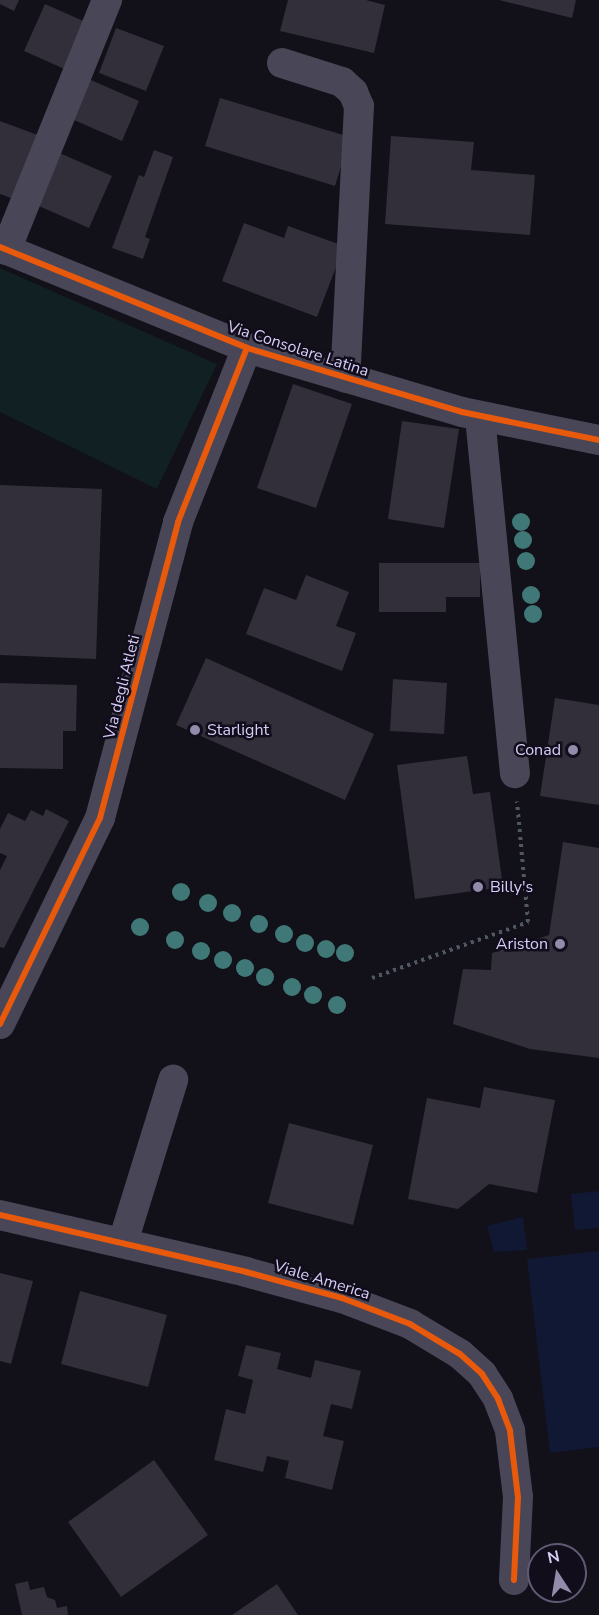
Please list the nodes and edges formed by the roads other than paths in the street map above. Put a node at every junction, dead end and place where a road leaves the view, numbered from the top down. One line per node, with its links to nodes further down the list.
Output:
1 (107, 0): 3 (street)
2 (282, 63): 5 (street, Via Consolare Latina)
3 (3, 249): 4 (street, Via Consolare Latina)
4 (247, 348): 5 (street, Via Consolare Latina); 9 (street, Via degli Atleti)
5 (345, 378): 6 (street, Via Consolare Latina)
6 (480, 417): 7 (street, Via Consolare Latina); 8 (street)
7 (599, 440)
8 (515, 773)
9 (0, 1024)
10 (173, 1080): 12 (street)
11 (0, 1215): 12 (street, Viale America)
12 (123, 1242): 13 (street, Viale America)
13 (514, 1580)

